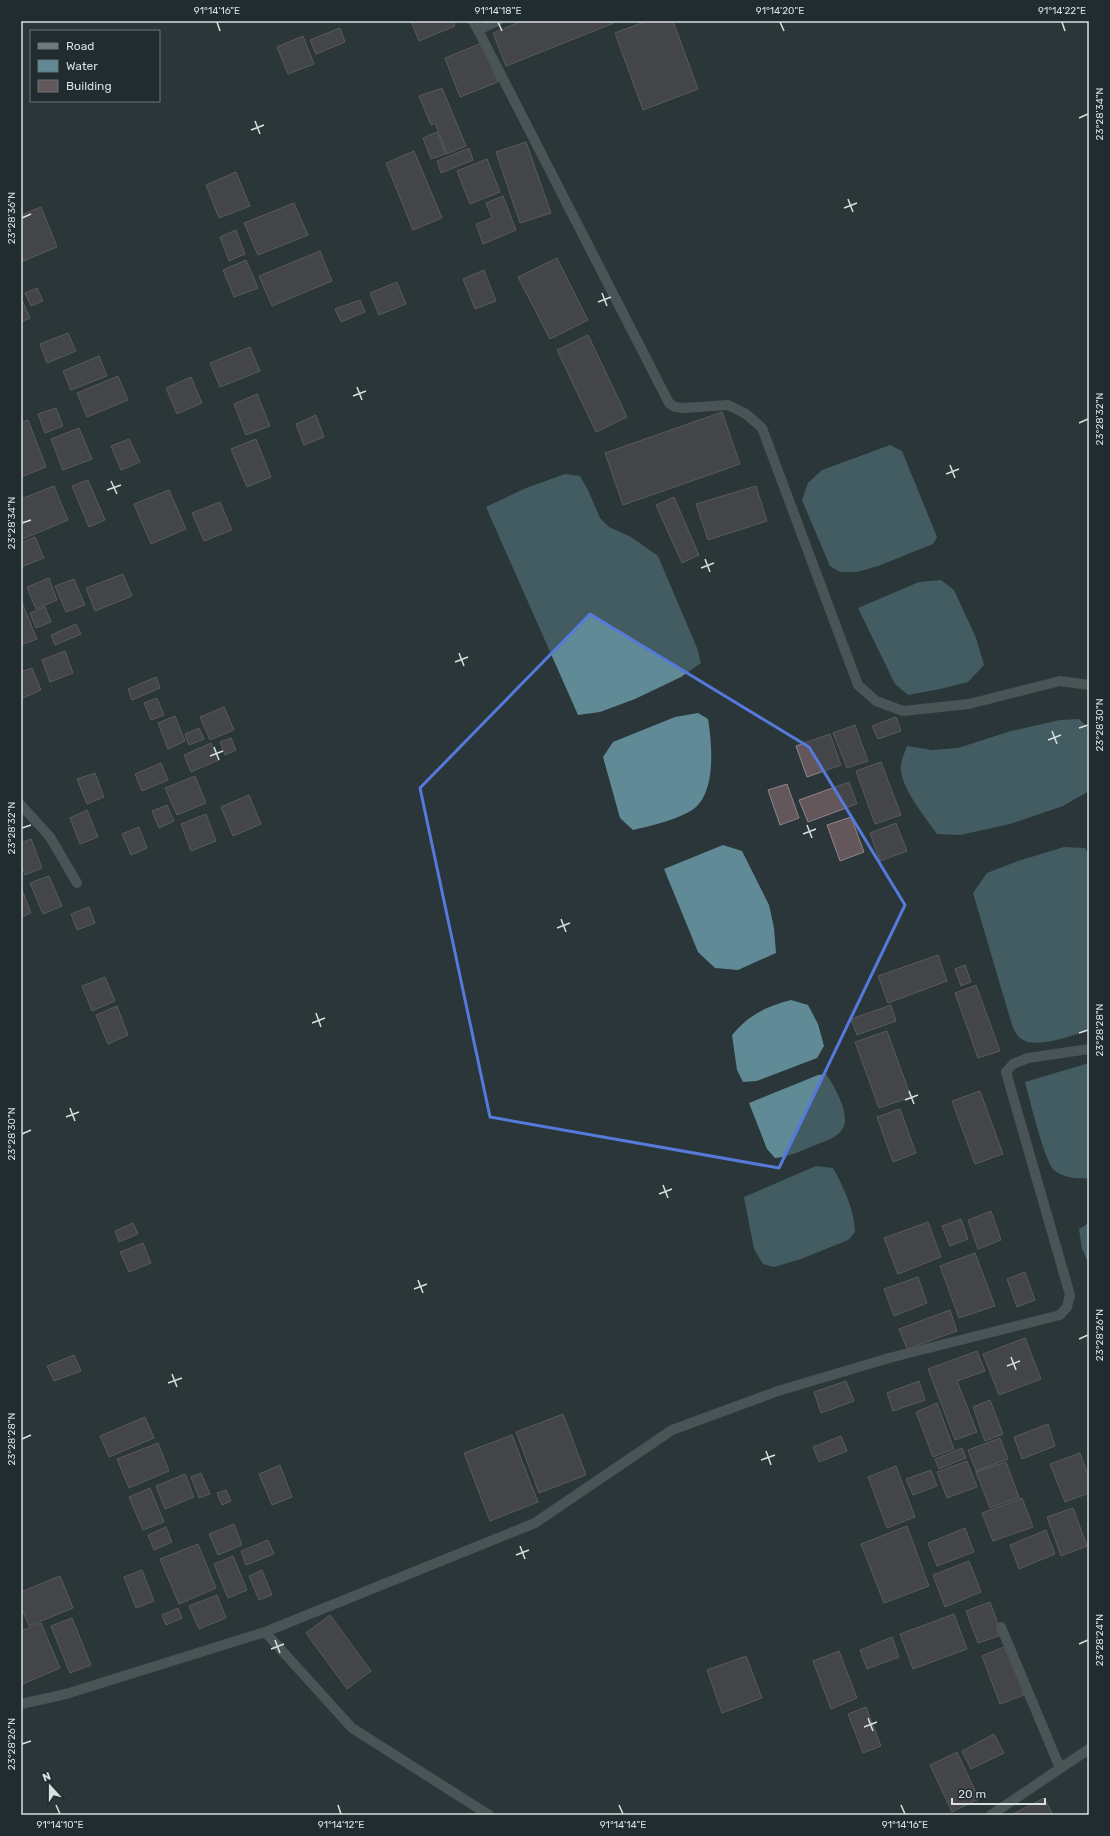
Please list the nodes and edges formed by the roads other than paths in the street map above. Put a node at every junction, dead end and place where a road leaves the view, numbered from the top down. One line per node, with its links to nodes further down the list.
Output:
1 (498, 21): 2 (street)
2 (476, 26): 3 (street)
3 (1089, 685)
4 (21, 805): 5 (street)
5 (77, 883)
6 (1089, 1049): 8 (street)
7 (1001, 1627): 11 (street)
8 (265, 1632): 9 (street); 12 (street)
9 (21, 1704)
10 (1089, 1749): 11 (street)
11 (1060, 1768): 13 (street)
12 (489, 1815)
13 (991, 1815)

